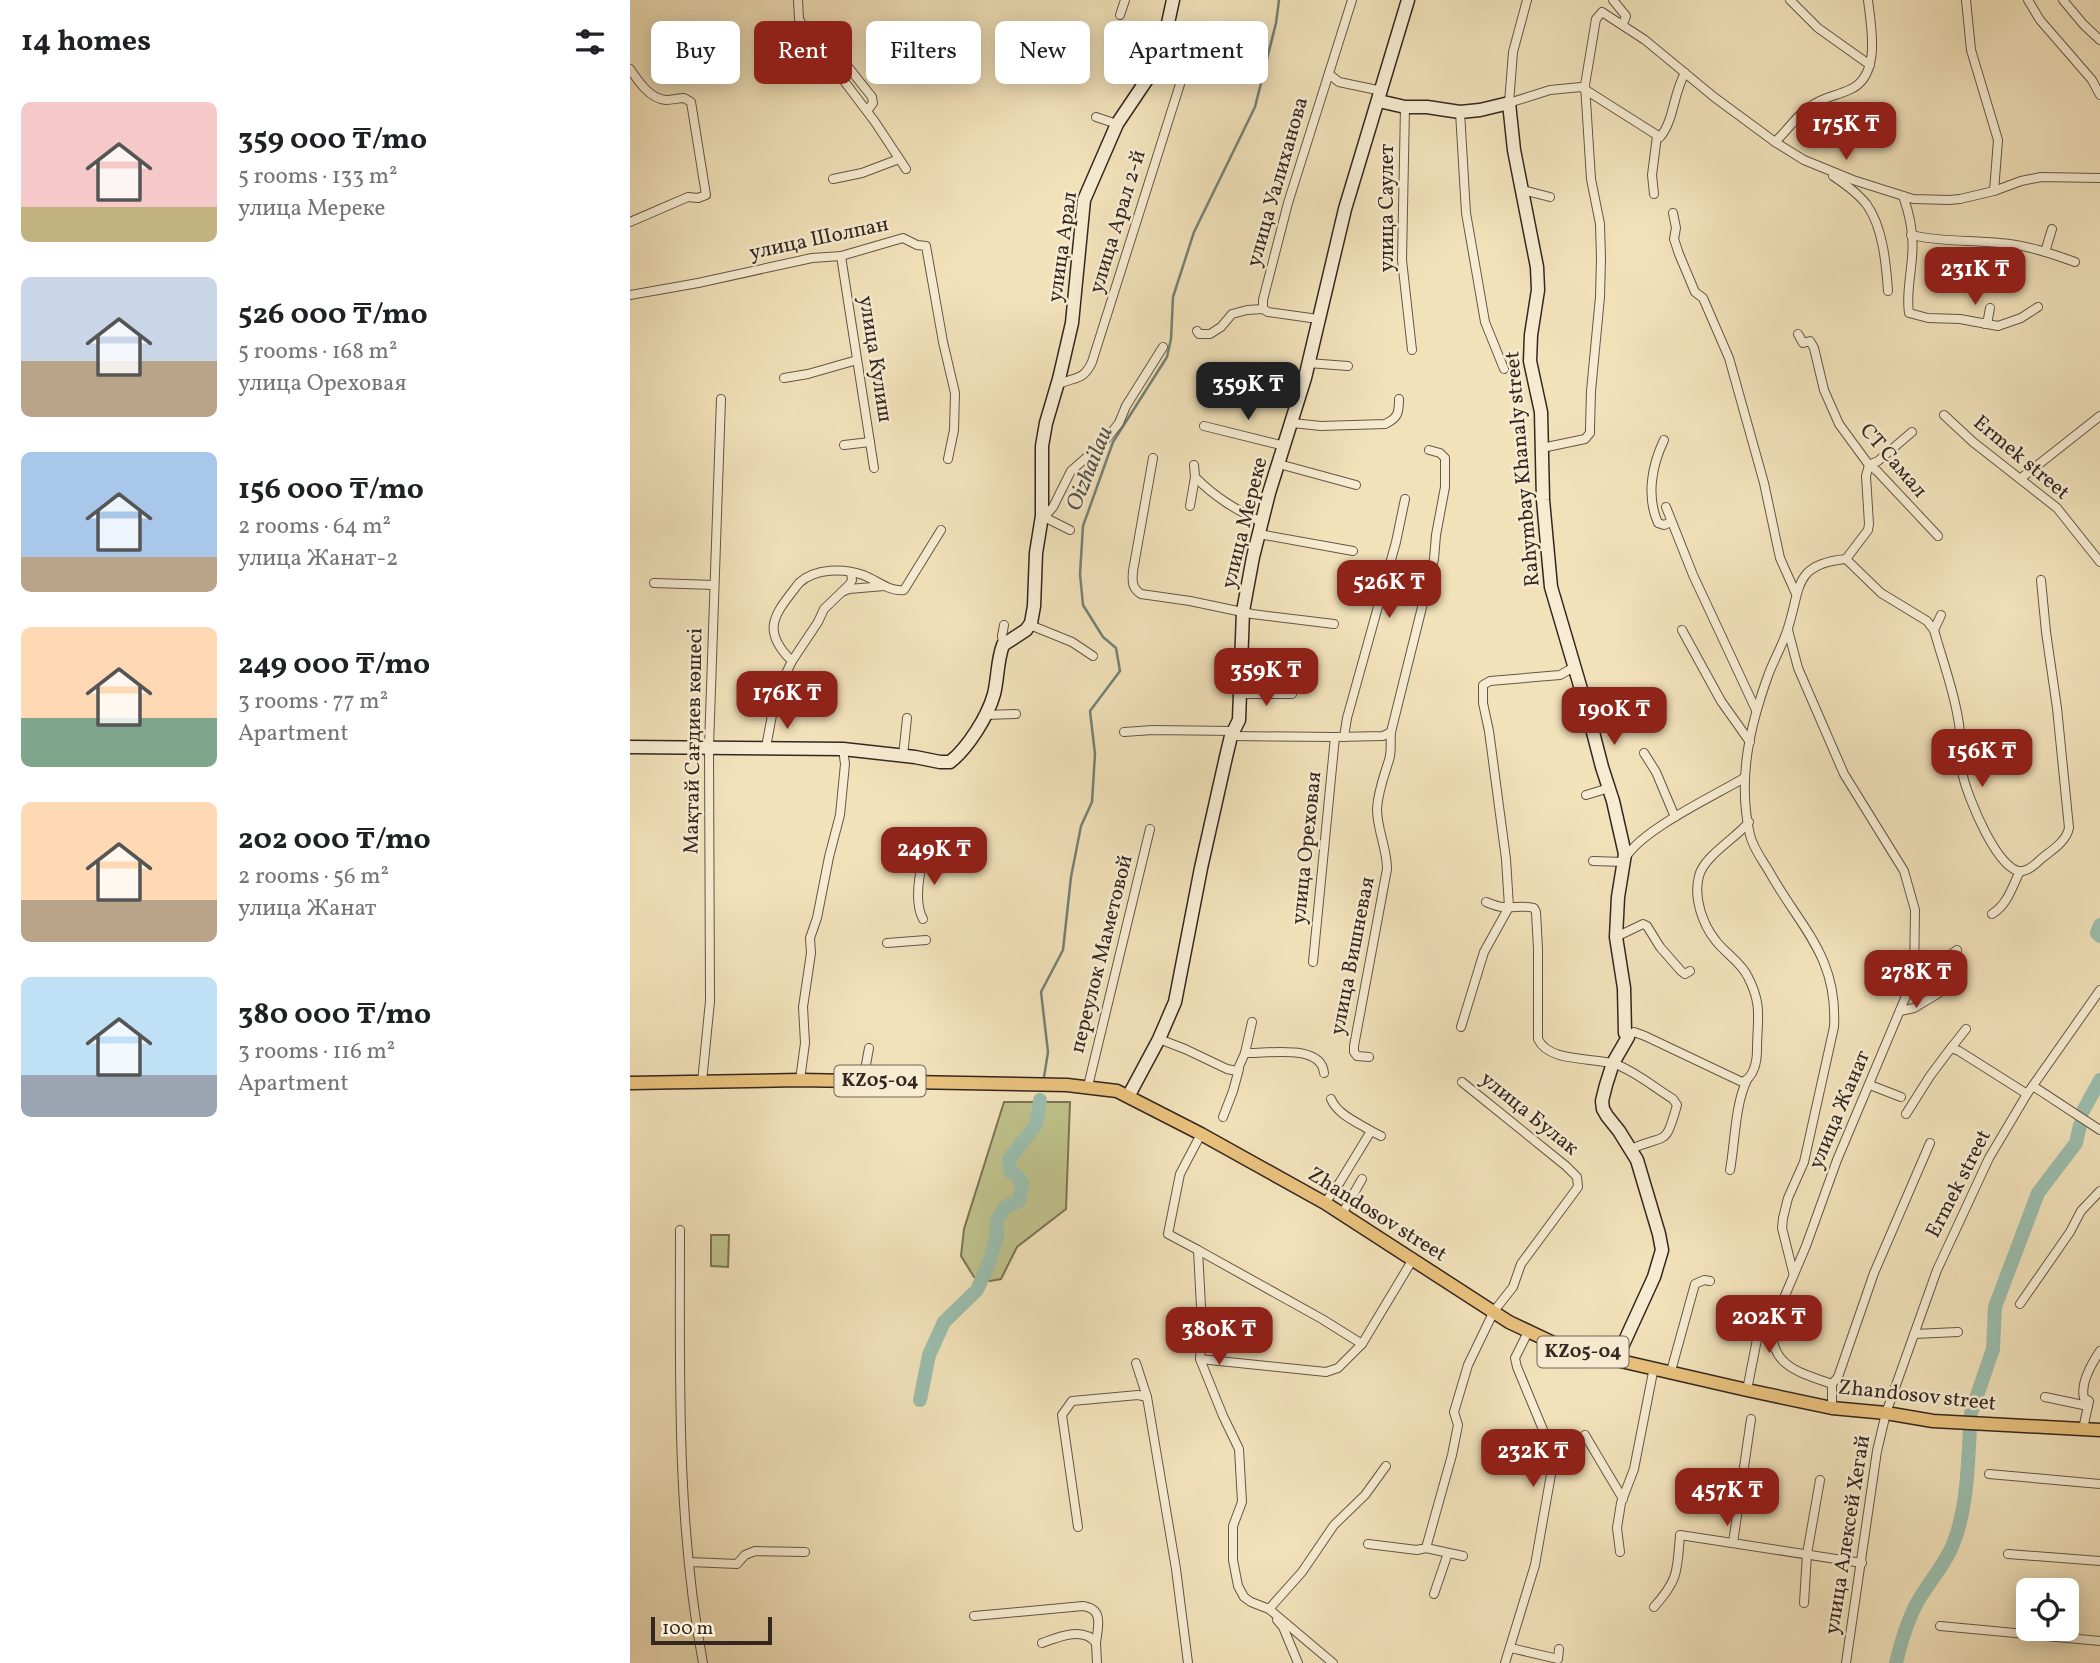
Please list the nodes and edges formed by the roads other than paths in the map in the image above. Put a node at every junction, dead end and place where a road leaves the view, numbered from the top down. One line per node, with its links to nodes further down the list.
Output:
1 (798, 0): 14 (street)
2 (1125, 0): 13 (street)
3 (1173, 0): 15 (street, улица Арал)
4 (1352, 0): 22 (street, улица Уалиханова)
5 (1408, 0): 28 (street, улица Мереке)
6 (1527, 0): 29 (street, Rahymbay Khanaly street)
7 (1613, 0): 16 (street)
8 (1790, 0): 18 (street)
9 (1868, 0): 18 (street)
10 (1966, 0): 45 (street)
11 (2028, 0): 27 (street)
12 (2063, 0): 17 (street)
13 (1120, 15)
14 (800, 21)
15 (1168, 21)
16 (1623, 24): 21 (street); 26 (street)
17 (2100, 40)
18 (1870, 65): 31 (street)
19 (630, 69): 52 (street)
20 (852, 72): 32 (street)
21 (1685, 74): 37 (street); 38 (street)
22 (1329, 75): 28 (street); 60 (street, улица Уалиханова)
23 (847, 84): 32 (street)
24 (1144, 84): 36 (street, улица Арал)
25 (1180, 84): 74 (street, улица Арал 2-й)
26 (1586, 90): 29 (street); 37 (street); 86 (street)
27 (2100, 95)
28 (1380, 96): 30 (street); 63 (street, улица Мереке)
29 (1509, 103): 33 (street); 44 (street, Rahymbay Khanaly street)
30 (1405, 107): 33 (street); 68 (street, улица Саулет)
31 (1805, 110): 34 (street); 38 (street)
32 (867, 111): 39 (street)
33 (1460, 112): 72 (street)
34 (1822, 116)
35 (1096, 117): 36 (street)
36 (1117, 124): 74 (street, улица Арал)
37 (1657, 136): 46 (street)
38 (1775, 142): 41 (street)
39 (899, 159): 40 (street); 43 (street)
40 (905, 169)
41 (1823, 169): 47 (street); 58 (street)
42 (2100, 178): 45 (street)
43 (833, 179)
44 (1523, 190): 48 (street); 86 (street, Rahymbay Khanaly street)
45 (1994, 191): 49 (street)
46 (1654, 194)
47 (1903, 196): 49 (street); 50 (street)
48 (1550, 197)
49 (1913, 198): 50 (street)
50 (1907, 207): 54 (street)
51 (1673, 214): 117 (street)
52 (630, 222)
53 (2052, 229): 55 (street)
54 (1912, 235): 55 (street); 64 (street)
55 (2045, 252): 57 (street)
56 (841, 256): 59 (street, улица Шолпан); 69 (street, улица Кулиш); 89 (street, улица Шолпан)
57 (2075, 262)
58 (1888, 290)
59 (630, 295)
60 (1263, 304): 63 (street); 65 (street)
61 (2038, 307): 64 (street)
62 (1990, 308): 64 (street)
63 (1318, 319): 70 (street, улица Мереке)
64 (1985, 324)
65 (1197, 331)
66 (1798, 334): 92 (street, СТ Самал)
67 (1163, 347): 102 (street)
68 (1412, 350)
69 (857, 360): 73 (street); 83 (street, улица Кулиш)
70 (1308, 363): 71 (street); 79 (street, улица Мереке)
71 (1348, 366)
72 (1504, 369)
73 (784, 377)
74 (1057, 384): 102 (street, улица Арал)
75 (721, 399): 114 (street, Мақтай Сағдиев көшесі)
76 (1399, 399): 79 (street)
77 (1944, 415): 95 (street, Ermek street)
78 (2100, 416): 95 (street)
79 (1292, 423): 85 (street, улица Мереке)
80 (1204, 426): 85 (street)
81 (1913, 432): 92 (street)
82 (1664, 440): 103 (street)
83 (870, 442): 84 (street); 93 (street, улица Кулиш)
84 (844, 445)
85 (1285, 446): 90 (street, улица Мереке)
86 (1542, 448): 129 (street, Rahymbay Khanaly street)
87 (1429, 450): 137 (street, улица Вишневая)
88 (1153, 458): 118 (street)
89 (948, 459)
90 (1279, 464): 96 (street); 104 (street, улица Мереке)
91 (1194, 465): 94 (street)
92 (1870, 465): 107 (street, СТ Самал); 109 (street)
93 (874, 467)
94 (1195, 477): 97 (street); 98 (street)
95 (2020, 479): 110 (street, Ermek street)
96 (1356, 485)
97 (1212, 493): 98 (street); 104 (street)
98 (1192, 496): 100 (street)
99 (1405, 499): 139 (street, улица Ореховая)
100 (1190, 506)
101 (1666, 508): 103 (street)
102 (1042, 516): 106 (street); 122 (street, улица Арал)
103 (1671, 522): 132 (street)
104 (1260, 528): 108 (street); 118 (street, улица Мереке)
105 (941, 530): 115 (street)
106 (1070, 530)
107 (1938, 536)
108 (1353, 551)
109 (1846, 559): 117 (street); 125 (street)
110 (2100, 562)
111 (850, 572): 115 (street); 116 (street); 128 (street)
112 (2041, 580): 156 (street)
113 (654, 583): 114 (street)
114 (714, 585): 141 (street, Мақтай Сағдиев көшесі)
115 (884, 586): 116 (street)
116 (844, 592): 128 (street)
117 (1796, 594): 124 (street)
118 (1243, 611): 120 (street); 130 (street, улица Мереке)
119 (1941, 615): 125 (street)
120 (1334, 624)
121 (1004, 625): 126 (street)
122 (1030, 625): 126 (street); 127 (street)
123 (1682, 630): 140 (street)
124 (1788, 630): 132 (street); 167 (street, улица Жанат)
125 (1934, 630): 156 (street)
126 (1003, 645): 134 (street)
127 (1093, 656)
128 (792, 661): 143 (street)
129 (1574, 667): 148 (street, Rahymbay Khanaly street); 158 (street)
130 (1241, 694): 131 (street); 138 (street, улица Мереке)
131 (1292, 694)
132 (1756, 710): 140 (street)
133 (1016, 714): 134 (street)
134 (985, 715): 146 (street)
135 (907, 718): 146 (street)
136 (1124, 732): 138 (street)
137 (1391, 732): 139 (street); 179 (street, улица Вишневая)
138 (1232, 733): 139 (street); 175 (street, улица Мереке)
139 (1340, 737): 165 (street, улица Ореховая)
140 (1749, 742): 147 (street)
141 (709, 746): 142 (street); 143 (street); 185 (street, Мақтай Сағдиев көшесі)
142 (630, 747)
143 (766, 747): 144 (street)
144 (843, 749): 146 (street); 183 (street)
145 (1644, 753): 150 (street)
146 (903, 756)
147 (1744, 778): 150 (street); 151 (street)
148 (1609, 788): 149 (street); 155 (street, Rahymbay Khanaly street)
149 (1586, 795)
150 (1675, 817): 155 (street)
151 (1749, 822): 188 (street); 214 (street)
152 (1150, 830): 190 (street, переулок Маметовой)
153 (923, 859): 160 (street)
154 (1593, 861): 155 (street)
155 (1625, 861): 161 (street, Rahymbay Khanaly street)
156 (2020, 871): 159 (street)
157 (1486, 902): 158 (street)
158 (1509, 907): 172 (street); 180 (street)
159 (1992, 914)
160 (923, 919)
161 (1616, 937): 166 (street); 174 (street, Rahymbay Khanaly street)
162 (926, 940): 163 (street)
163 (887, 943)
164 (1957, 950): 167 (street)
165 (1313, 962)
166 (1690, 971)
167 (1913, 983): 170 (street, улица Жанат)
168 (2100, 990): 191 (street, Ermek street)
169 (1939, 993): 170 (street)
170 (1899, 1011): 189 (street, улица Жанат)
171 (1252, 1022): 178 (street)
172 (1461, 1027)
173 (1966, 1029): 177 (street)
174 (1628, 1037): 180 (street); 188 (street)
175 (1159, 1039): 181 (street); 193 (street, улица Мереке)
176 (869, 1048): 184 (street)
177 (1951, 1048): 192 (street); 196 (street)
178 (1245, 1053): 181 (street); 182 (street)
179 (1369, 1057)
180 (1614, 1063): 203 (street); 205 (street)
181 (1236, 1072): 197 (street)
182 (1324, 1073)
183 (800, 1080): 184 (main road, Zhandosov street / KZ05-04); 185 (main road, Zhandosov street / KZ05-04)
184 (863, 1081): 190 (main road, Zhandosov street / KZ05-04)
185 (702, 1082): 187 (main road, Zhandosov street / KZ05-04)
186 (1462, 1082): 217 (street, улица Булак)
187 (630, 1083)
188 (1744, 1083): 206 (street)
189 (1870, 1085): 194 (street); 214 (street, улица Жанат)
190 (1088, 1086): 193 (main road, Zhandosov street / KZ05-04)
191 (2033, 1086): 192 (street, Ermek street); 198 (street)
192 (2027, 1094): 221 (street, Ermek street)
193 (1129, 1095): 200 (main road, Zhandosov street / KZ05-04)
194 (1901, 1097)
195 (1331, 1099): 199 (street)
196 (1906, 1114)
197 (1223, 1117)
198 (2100, 1130)
199 (1371, 1131): 201 (street); 209 (street)
200 (1201, 1134): 209 (main road, Zhandosov street / KZ05-04); 212 (street)
201 (1381, 1136)
202 (1930, 1143): 229 (street)
203 (1647, 1145): 204 (street); 205 (street)
204 (1659, 1147)
205 (1632, 1149): 225 (street)
206 (1730, 1170)
207 (1362, 1179): 210 (street)
208 (2100, 1191): 216 (street)
209 (1325, 1203): 210 (main road, Zhandosov street / KZ05-04)
210 (1342, 1214): 213 (main road, Zhandosov street / KZ05-04)
211 (680, 1230): 256 (street)
212 (1198, 1250): 222 (street); 224 (street)
213 (1413, 1258): 217 (main road, Zhandosov street / KZ05-04); 222 (street)
214 (1793, 1272): 229 (street, улица Жанат)
215 (1710, 1281): 228 (street)
216 (2020, 1304)
217 (1494, 1311): 219 (main road, Zhandosov street / KZ05-04); 248 (street)
218 (1762, 1314): 230 (street)
219 (1528, 1332): 225 (main road, Zhandosov street / KZ05-04); 267 (street)
220 (1958, 1332): 221 (street)
221 (1914, 1334): 235 (street, Ermek street)
222 (1362, 1344): 224 (street)
223 (2100, 1351): 233 (street)
224 (1200, 1359): 261 (street)
225 (1616, 1360): 227 (main road, Zhandosov street / KZ05-04)
226 (1136, 1363): 231 (street)
227 (1654, 1367): 228 (main road, Zhandosov street / KZ05-04); 244 (street)
228 (1671, 1371): 230 (main road, Zhandosov street / KZ05-04)
229 (1832, 1384): 234 (street)
230 (1747, 1390): 234 (main road, Zhandosov street / KZ05-04)
231 (1147, 1397): 245 (street); 272 (street)
232 (2045, 1397): 233 (street)
233 (2088, 1406): 237 (street)
234 (1832, 1408): 235 (main road, Zhandosov street / KZ05-04)
235 (1886, 1413): 237 (main road, Zhandosov street / KZ05-04); 257 (street, улица Алексей Хегай)
236 (1751, 1419): 246 (street)
237 (2083, 1429): 238 (main road, Zhandosov street / KZ05-04)
238 (2100, 1430)
239 (1585, 1435): 244 (street)
240 (1386, 1466): 261 (street)
241 (1989, 1474): 243 (street)
242 (1819, 1480): 252 (street)
243 (2100, 1484)
244 (1623, 1499): 250 (street)
245 (1078, 1528)
246 (1733, 1543): 252 (street); 260 (street)
247 (1368, 1544): 248 (street)
248 (1426, 1548): 251 (street)
249 (805, 1552): 256 (street)
250 (1620, 1552)
251 (1447, 1553): 254 (street); 258 (street)
252 (1807, 1555): 257 (street); 259 (street)
253 (2008, 1555): 255 (street)
254 (1463, 1556)
255 (2100, 1561)
256 (690, 1562): 270 (street)
257 (1862, 1563): 276 (street, улица Алексей Хегай)
258 (1434, 1594)
259 (1804, 1603)
260 (1654, 1607)
261 (1269, 1609): 273 (street); 274 (street)
262 (974, 1616): 266 (street)
263 (1940, 1626): 264 (street)
264 (2100, 1641)
265 (1042, 1643): 266 (street)
266 (1096, 1643): 271 (street)
267 (1511, 1648): 269 (street); 275 (street)
268 (1559, 1649): 269 (street)
269 (1554, 1661)
270 (704, 1663)
271 (1097, 1663)
272 (1188, 1663)
273 (1298, 1663)
274 (1333, 1663)
275 (1506, 1663)
276 (1846, 1663)

